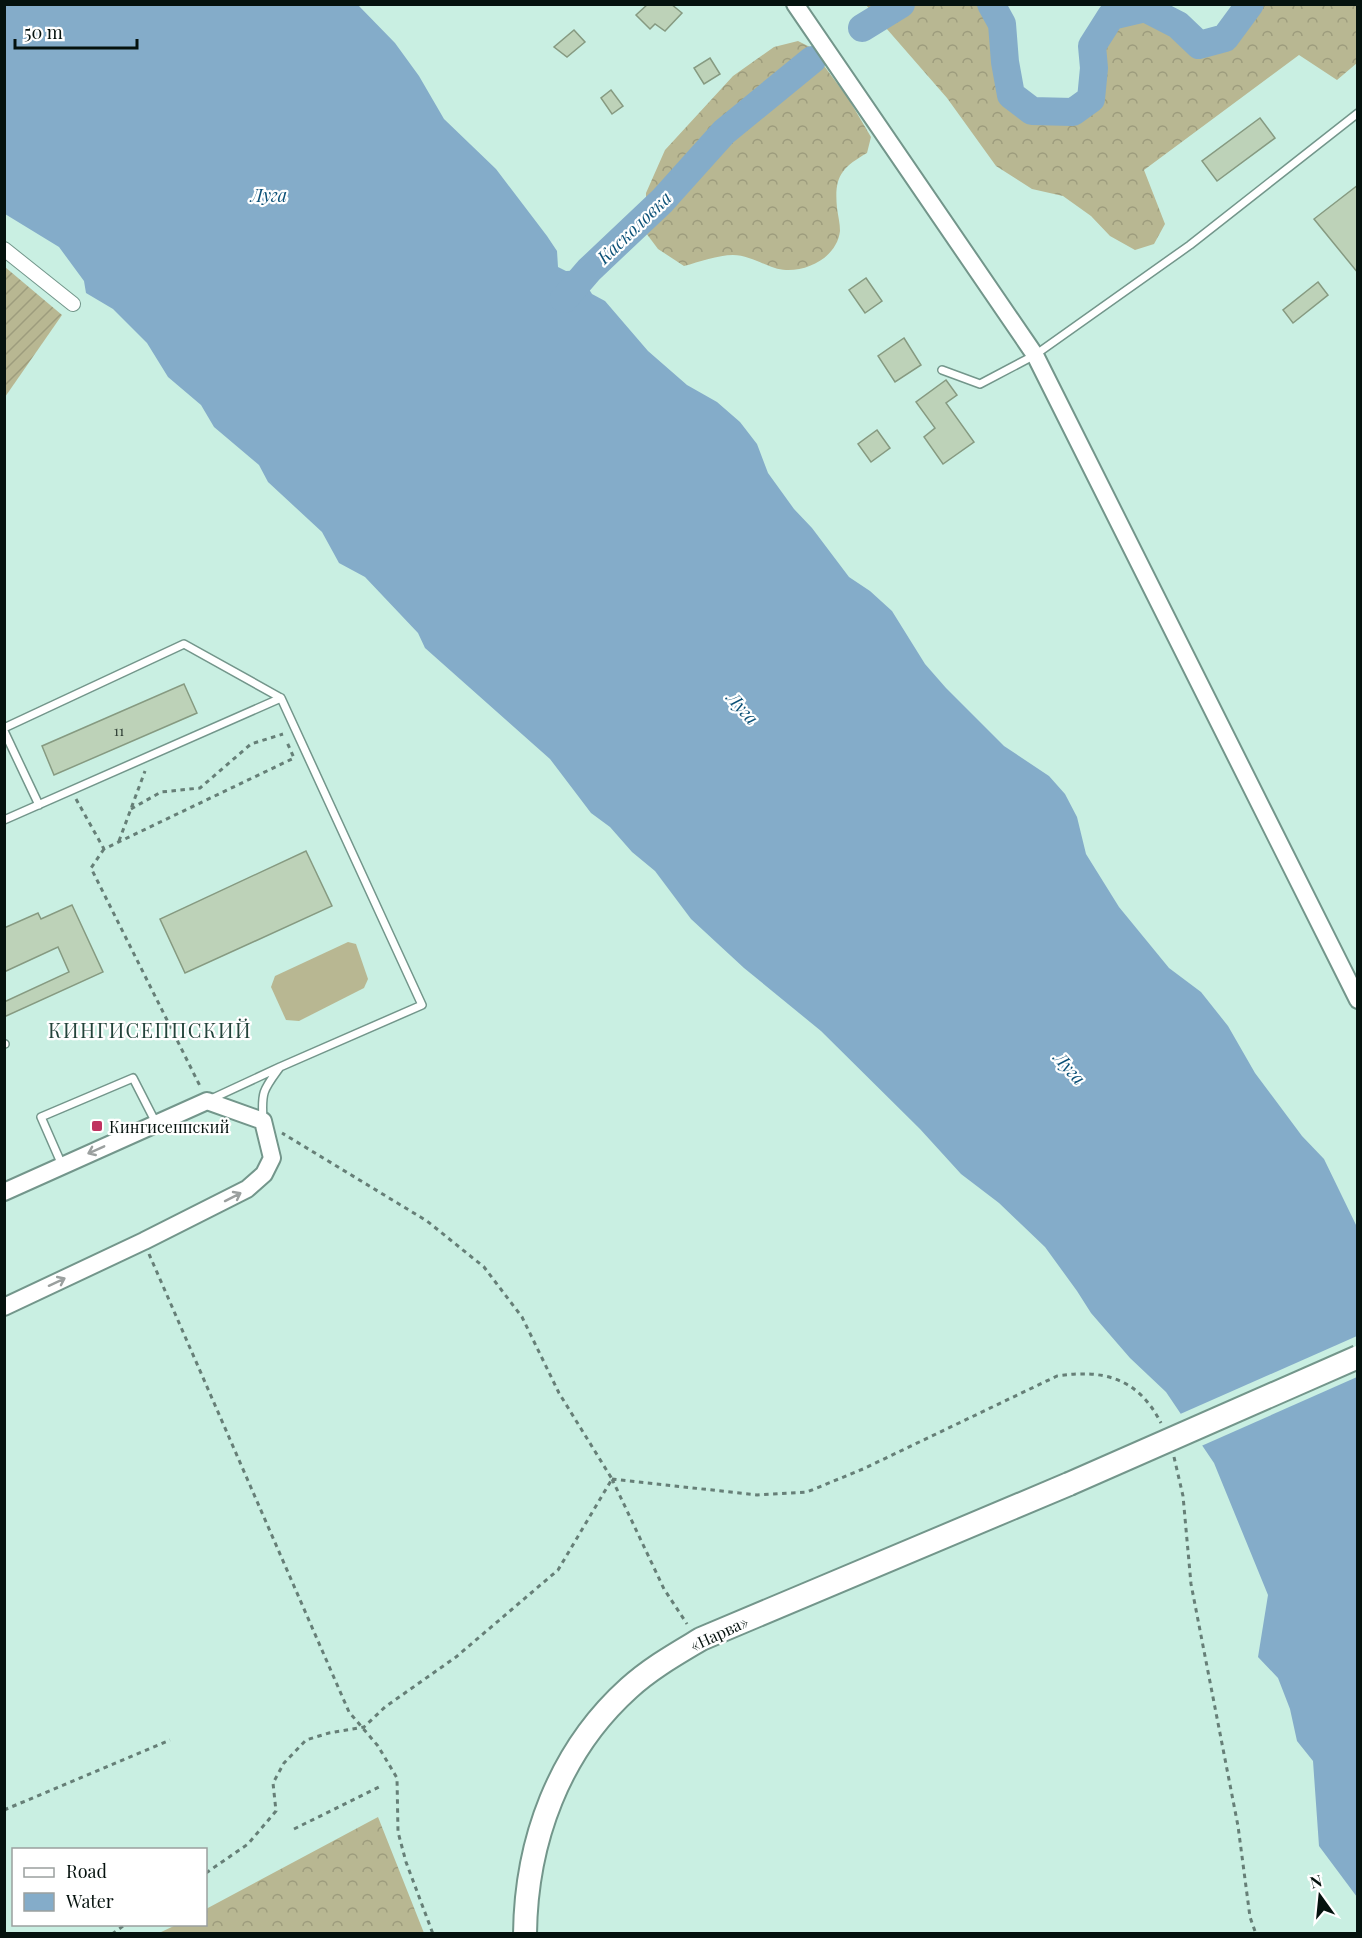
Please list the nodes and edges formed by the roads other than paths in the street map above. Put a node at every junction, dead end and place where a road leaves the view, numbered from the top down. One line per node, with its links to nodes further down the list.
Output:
1 (795, 4): 5 (street)
2 (1358, 112): 5 (lane)
3 (4, 249): 4 (street)
4 (73, 303)
5 (1035, 355): 6 (lane); 11 (street)
6 (942, 370)
7 (281, 698): 8 (lane); 9 (lane); 12 (lane)
8 (4, 729): 9 (lane)
9 (39, 805): 10 (lane)
10 (4, 820)
11 (1358, 1000)
12 (280, 1067): 13 (lane); 14 (lane)
13 (207, 1101): 14 (street); 15 (street)
14 (263, 1121): 18 (street, one-way to 14)
15 (156, 1123): 16 (street, one-way to 16); 16 (lane)
16 (62, 1165): 17 (street)
17 (4, 1191)
18 (4, 1307)
19 (1358, 1357): 20 (highway, «Нарва», bridge)
20 (525, 1934)

